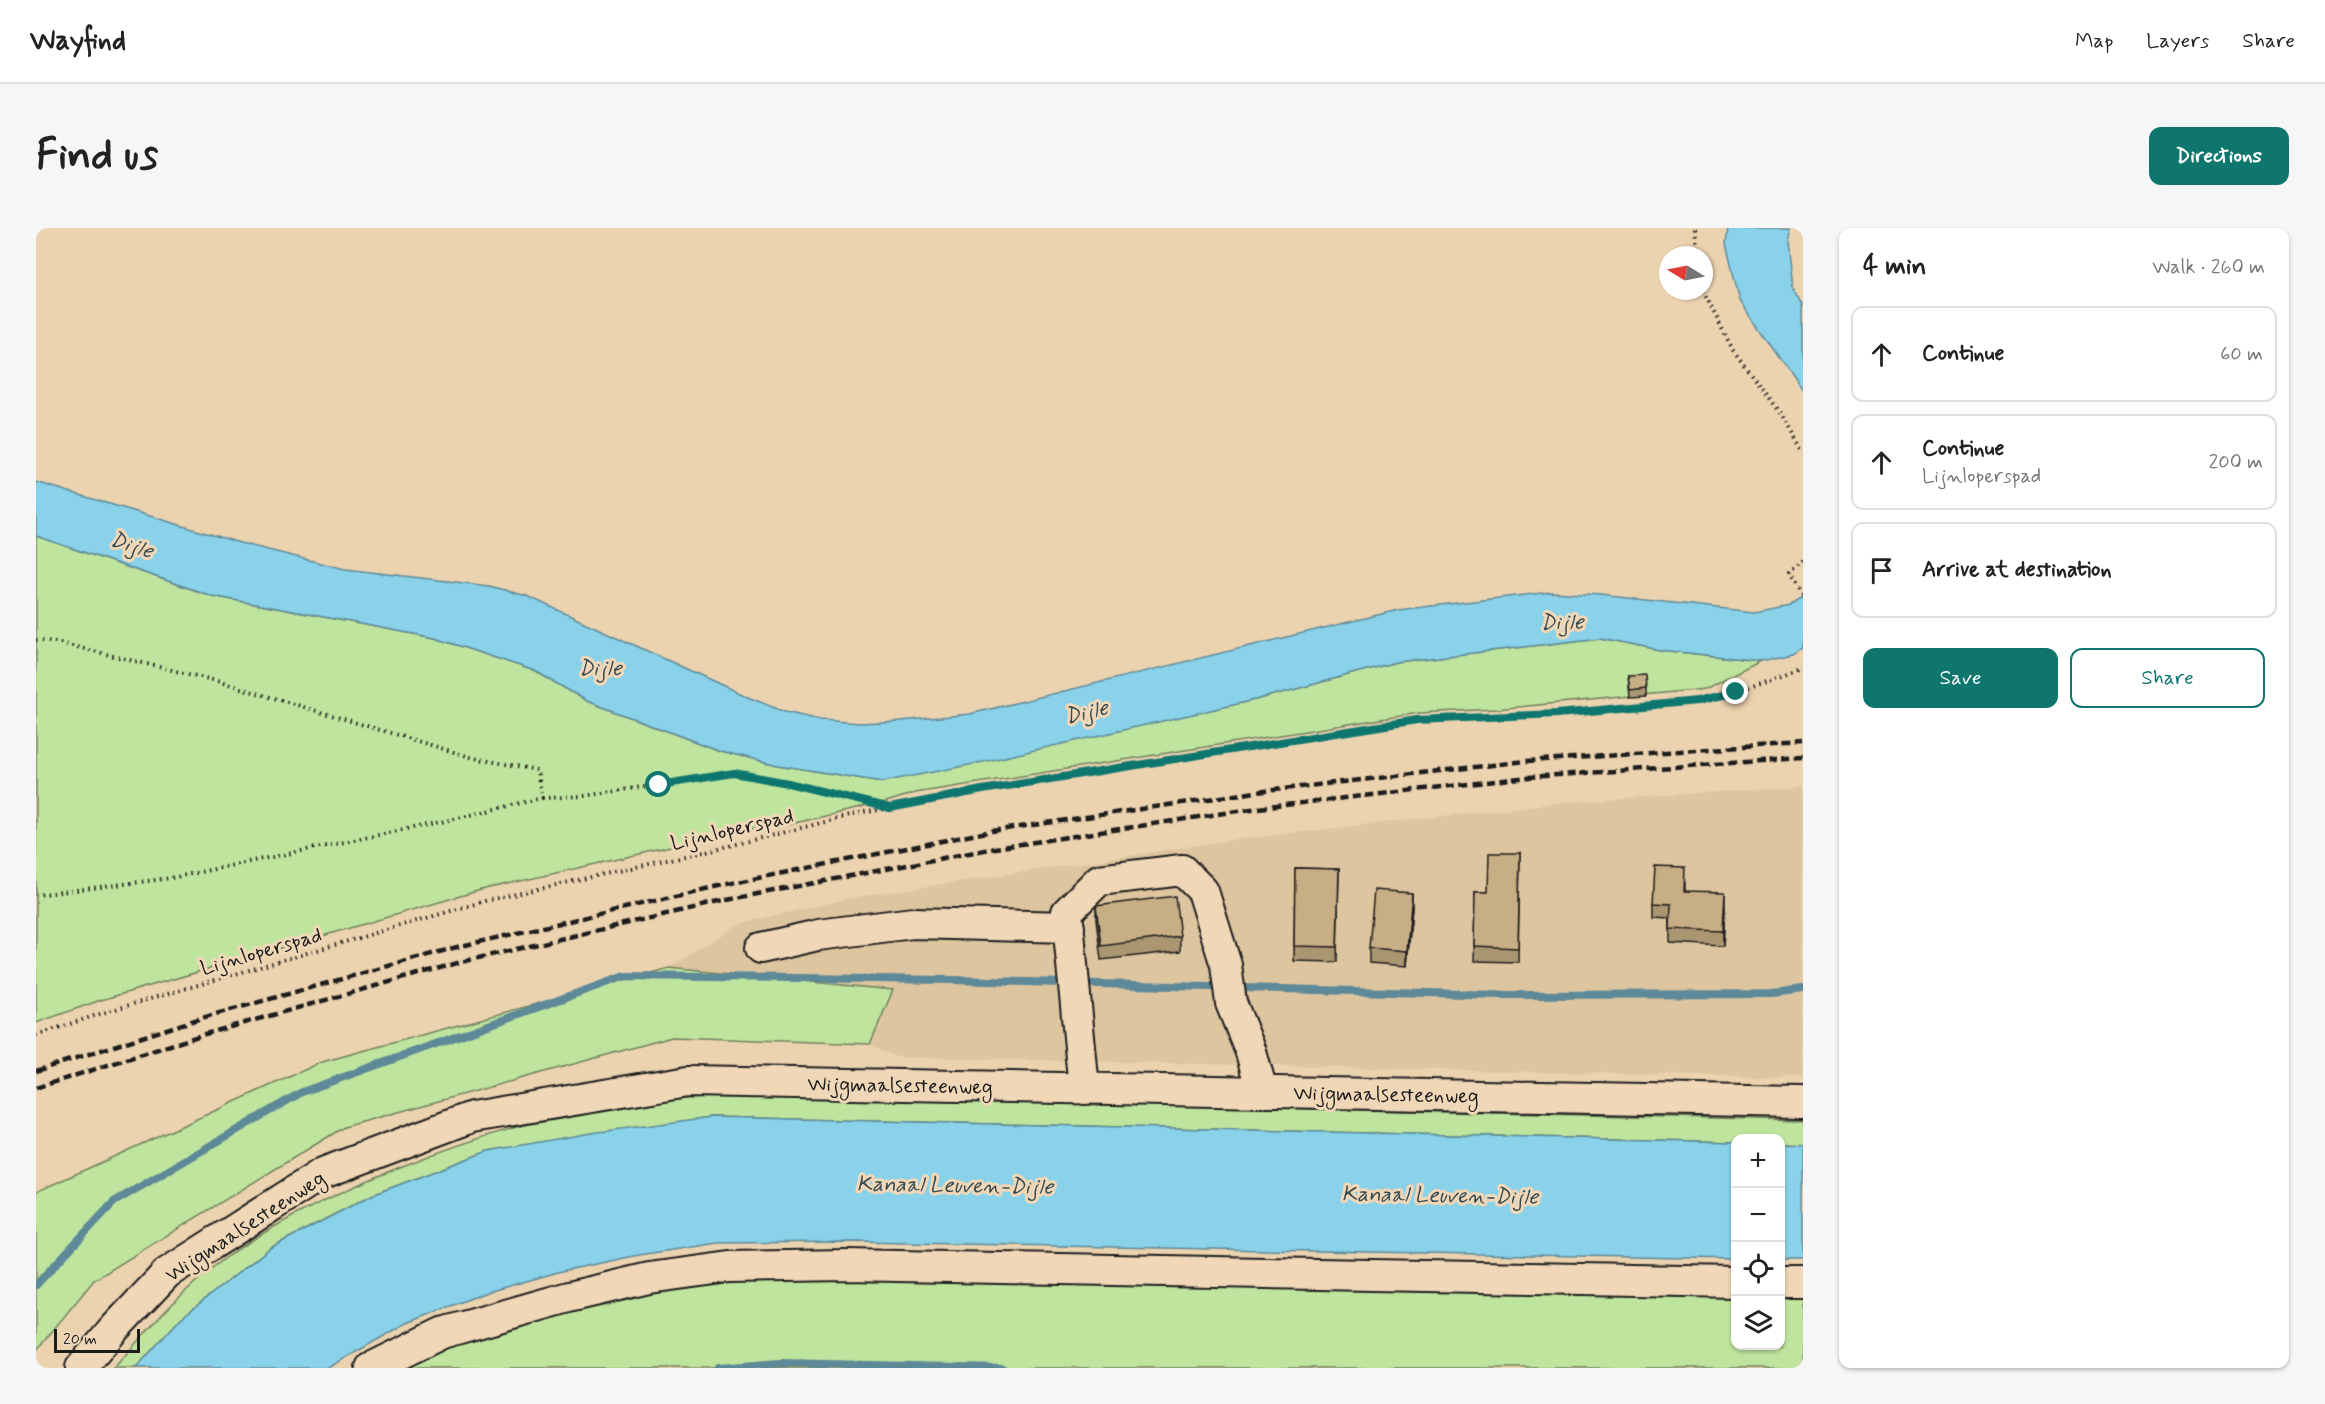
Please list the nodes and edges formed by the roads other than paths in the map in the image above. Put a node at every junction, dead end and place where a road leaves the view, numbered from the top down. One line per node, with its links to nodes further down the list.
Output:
1 (1069, 927): 2 (street); 3 (street); 4 (street)
2 (761, 948)
3 (1084, 1089): 4 (street, Wijgmaalsesteenweg); 9 (street, Wijgmaalsesteenweg)
4 (1262, 1092): 5 (street, Wijgmaalsesteenweg)
5 (1803, 1102)
6 (1731, 1282): 10 (street)
7 (1785, 1283): 8 (street)
8 (1803, 1283)
9 (81, 1368)
10 (371, 1368)

